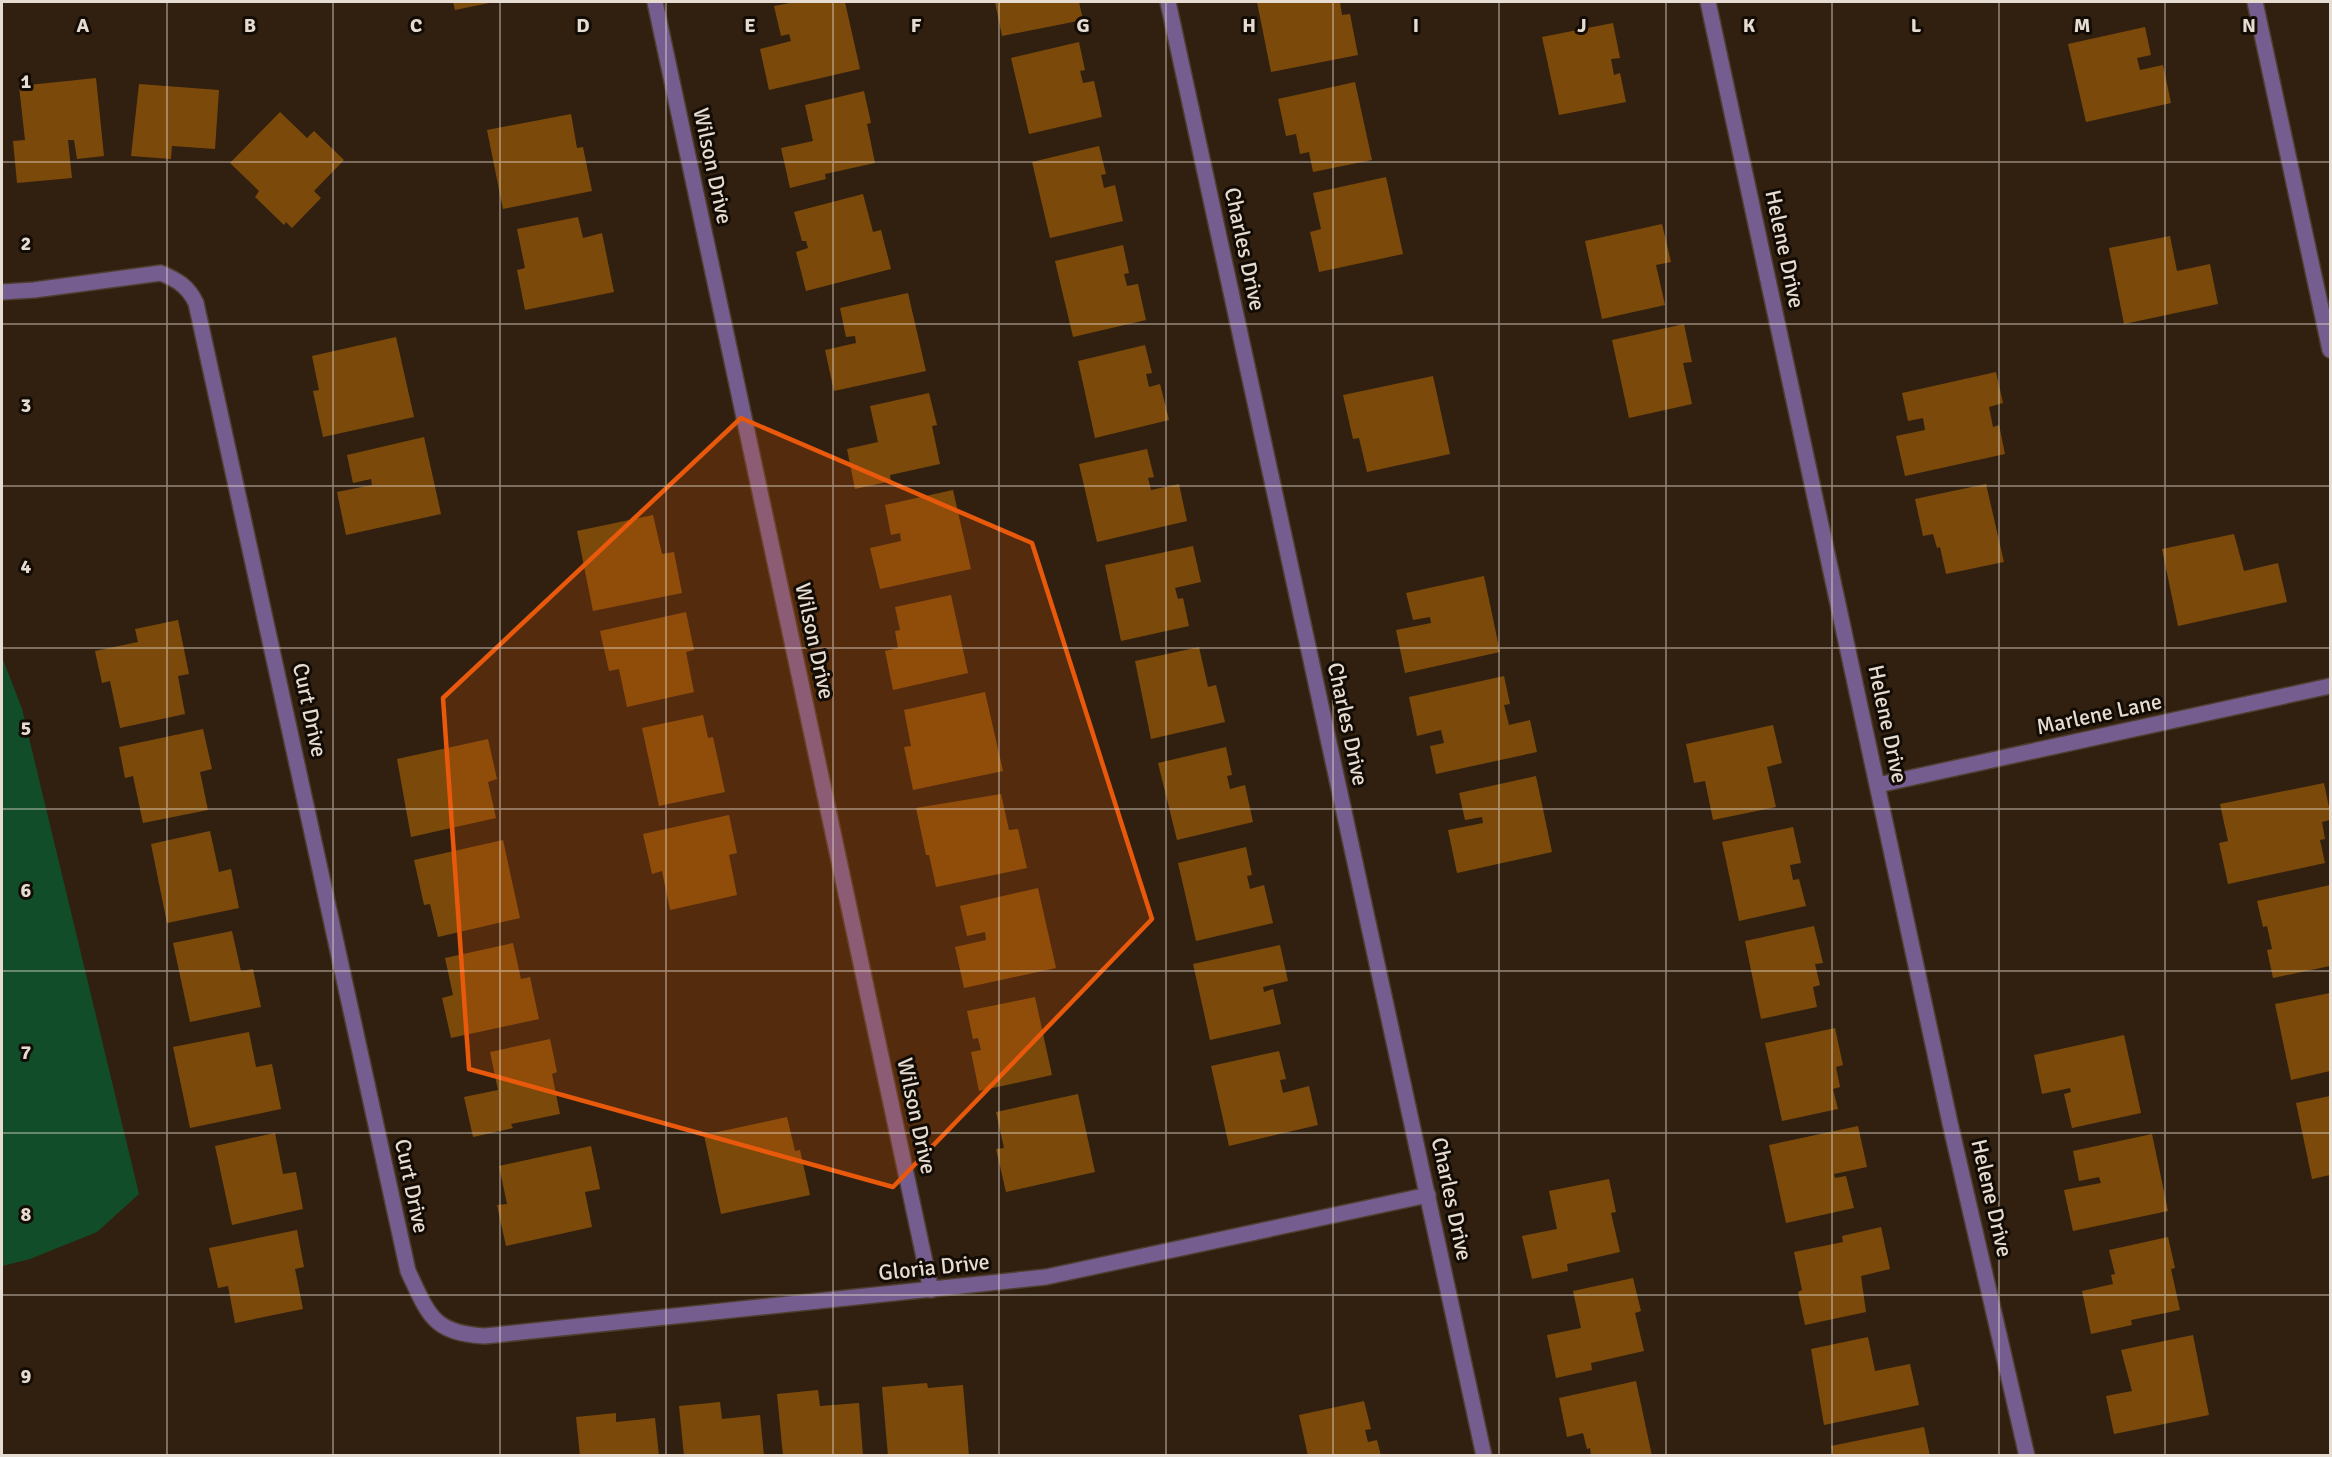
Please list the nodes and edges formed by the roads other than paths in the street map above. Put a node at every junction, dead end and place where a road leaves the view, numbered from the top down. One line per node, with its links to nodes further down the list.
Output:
1 (655, 2): 10 (street, Wilson Drive)
2 (1168, 2): 9 (street, Charles Drive)
3 (1708, 2): 8 (street, Helene Drive)
4 (2255, 2): 6 (street)
5 (2, 292): 11 (street, Curt Drive)
6 (2331, 350)
7 (2331, 686): 8 (street, Marlene Lane)
8 (1878, 785): 13 (street, Helene Drive)
9 (1428, 1195): 10 (street, Gloria Drive); 12 (street, Charles Drive)
10 (931, 1290): 11 (street, Gloria Drive)
11 (440, 1324)
12 (1484, 1455)
13 (2027, 1455)

